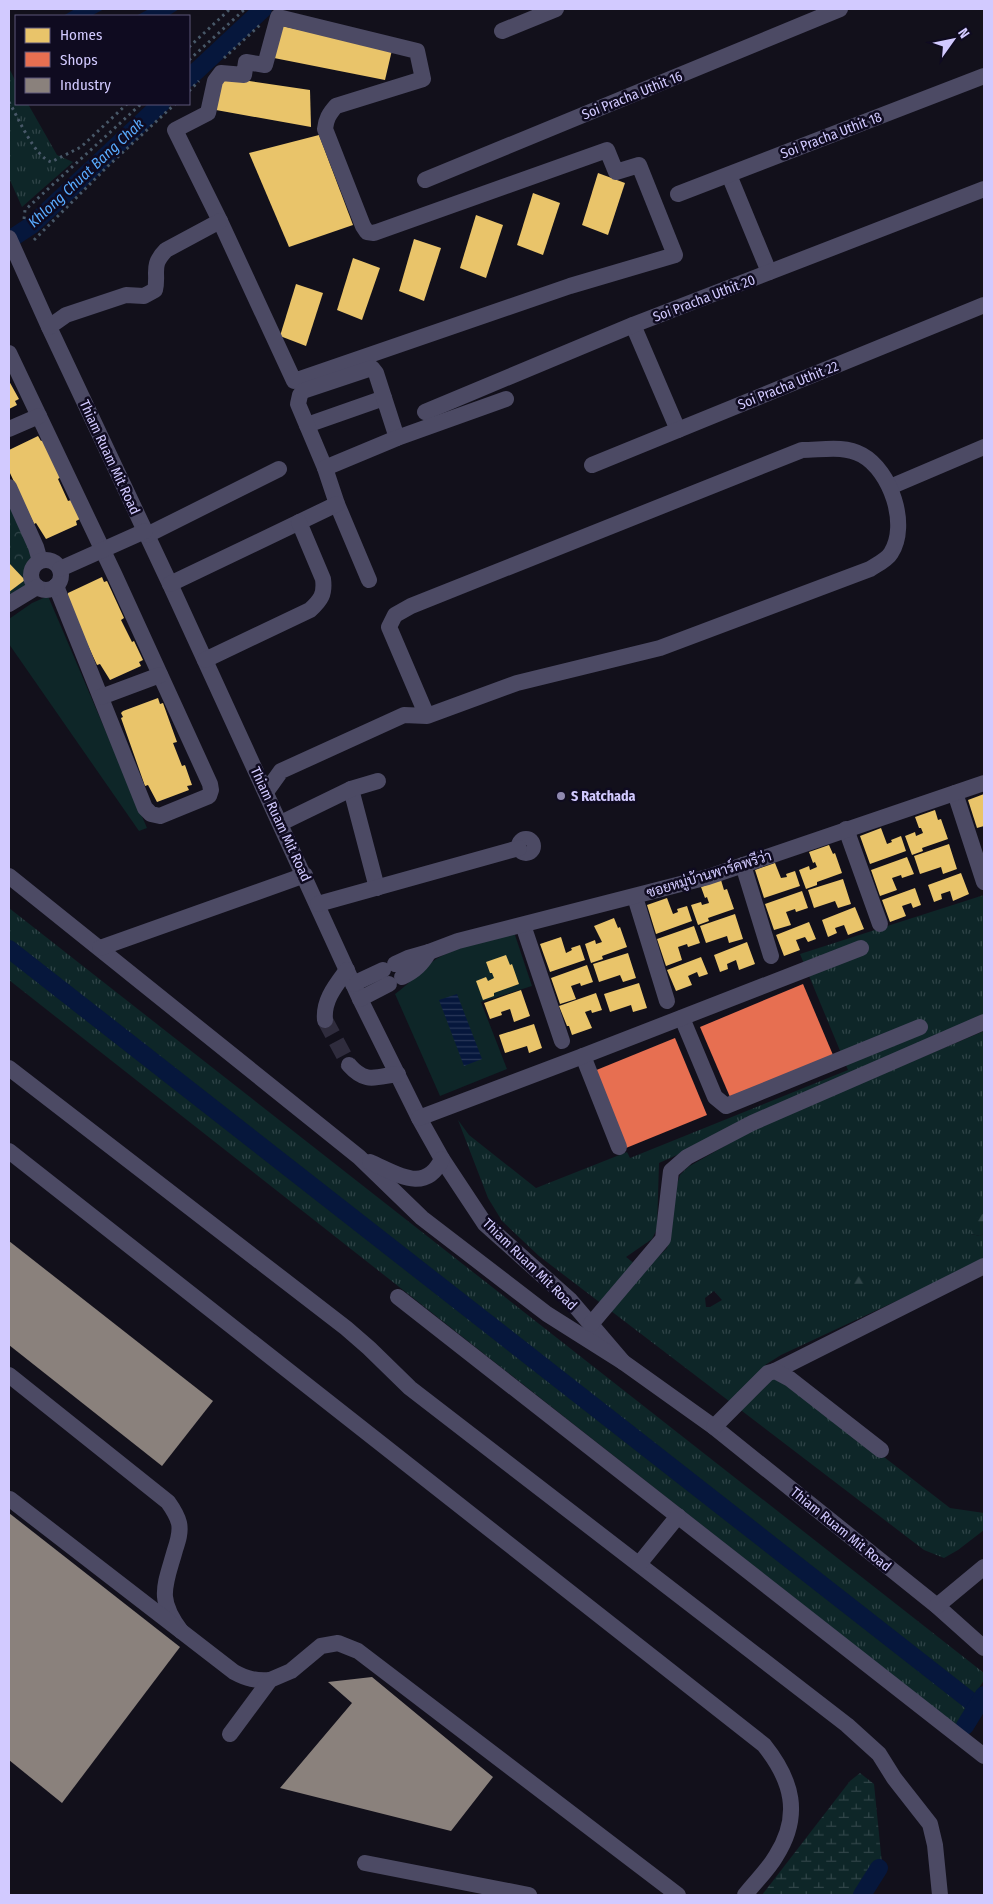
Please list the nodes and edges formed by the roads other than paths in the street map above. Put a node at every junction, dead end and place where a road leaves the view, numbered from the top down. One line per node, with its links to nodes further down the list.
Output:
1 (556, 9): 3 (street)
2 (840, 9): 6 (street, Soi Pracha Uthit 16)
3 (502, 31)
4 (984, 76): 5 (street, Soi Pracha Uthit 18)
5 (729, 175): 8 (street, Soi Pracha Uthit 18); 11 (street)
6 (424, 180)
7 (984, 189): 11 (street, Soi Pracha Uthit 20)
8 (678, 194)
9 (220, 221): 9 (street); 14 (street)
10 (9, 238): 14 (street, Thiam Ruam Mit Road)
11 (769, 272): 13 (street, Soi Pracha Uthit 20)
12 (984, 305): 22 (street, Soi Pracha Uthit 22)
13 (634, 325): 18 (street, Soi Pracha Uthit 20); 22 (street)
14 (48, 327): 32 (street, Thiam Ruam Mit Road)
15 (9, 353): 19 (street)
16 (384, 398): 20 (street); 20 (street); 23 (street)
17 (506, 399): 23 (street)
18 (425, 412)
19 (39, 416): 21 (street); 33 (street)
20 (307, 425): 26 (street)
21 (9, 429)
22 (678, 430): 25 (street, Soi Pracha Uthit 22)
23 (397, 438): 26 (street)
24 (984, 447): 29 (street)
25 (592, 465)
26 (325, 468): 30 (street)
27 (278, 470): 32 (street)
28 (9, 486): 34 (street)
29 (890, 487): 44 (street); 44 (street)
30 (337, 504): 31 (street); 36 (street)
31 (299, 522): 37 (street); 41 (street)
32 (146, 533): 33 (street); 37 (street, Thiam Ruam Mit Road)
33 (102, 550): 35 (street); 42 (street)
34 (40, 561): 35 (street); 39 (street)
35 (60, 569): 38 (street)
36 (369, 580)
37 (170, 584): 41 (street, Thiam Ruam Mit Road)
38 (56, 586): 39 (street); 43 (street)
39 (36, 587): 40 (street)
40 (9, 604)
41 (205, 660): 48 (street, Thiam Ruam Mit Road)
42 (160, 675): 43 (street); 43 (street)
43 (101, 698)
44 (427, 716): 48 (street)
45 (378, 781): 47 (street)
46 (984, 783): 49 (street, ซอยหมู่บ้านพาร์คพรีว่า)
47 (351, 789): 50 (street); 57 (street)
48 (266, 792): 50 (street, Thiam Ruam Mit Road)
49 (955, 793): 51 (street, ซอยหมู่บ้านพาร์คพรีว่า); 56 (street)
50 (281, 823): 54 (street, Thiam Ruam Mit Road)
51 (846, 829): 53 (street, ซอยหมู่บ้านพาร์คพรีว่า); 60 (street)
52 (519, 848): 57 (street)
53 (743, 865): 58 (street, ซอยหมู่บ้านพาร์คพรีว่า); 64 (street)
54 (305, 875): 59 (street, Thiam Ruam Mit Road); 62 (street)
55 (9, 876): 62 (street, Thiam Ruam Mit Road)
56 (984, 882)
57 (377, 888): 59 (street)
58 (634, 897): 61 (street, ซอยหมู่บ้านพาร์คพรีว่า); 68 (street)
59 (318, 904): 66 (street, Thiam Ruam Mit Road)
60 (880, 924)
61 (523, 925): 65 (street, ซอยหมู่บ้านพาร์คพรีว่า); 73 (street)
62 (100, 948): 81 (street, Thiam Ruam Mit Road)
63 (862, 948): 69 (street)
64 (772, 956)
65 (392, 974): 66 (street, ซอยหมู่บ้านพาร์คพรีว่า); 67 (street, ซอยหมู่บ้านพาร์คพรีว่า)
66 (350, 977): 67 (street, Thiam Ruam Mit Road); 70 (street)
67 (360, 999): 77 (street, Thiam Ruam Mit Road)
68 (667, 1001)
69 (682, 1018): 72 (street); 74 (street)
70 (325, 1020)
71 (984, 1022): 85 (street)
72 (920, 1028)
73 (562, 1041)
74 (583, 1056): 78 (street); 79 (street)
75 (349, 1065): 77 (street)
76 (9, 1068): 93 (street)
77 (398, 1074): 78 (street, Thiam Ruam Mit Road)
78 (419, 1118): 82 (street, Thiam Ruam Mit Road)
79 (619, 1147)
80 (9, 1151): 104 (street)
81 (359, 1157): 82 (street); 86 (street, Thiam Ruam Mit Road)
82 (442, 1159): 85 (street, Thiam Ruam Mit Road)
83 (984, 1266): 87 (street)
84 (398, 1297): 92 (street)
85 (591, 1324): 86 (street, Thiam Ruam Mit Road)
86 (623, 1362): 89 (street, Thiam Ruam Mit Road)
87 (775, 1371): 89 (street); 90 (street)
88 (9, 1375): 96 (street)
89 (714, 1427): 95 (street, Thiam Ruam Mit Road)
90 (881, 1450)
91 (10, 1498): 96 (street)
92 (678, 1516): 93 (street); 100 (street)
93 (639, 1564): 105 (street)
94 (984, 1567): 95 (street)
95 (937, 1606): 97 (street, Thiam Ruam Mit Road)
96 (181, 1631): 98 (street)
97 (979, 1644)
98 (270, 1680): 99 (street); 103 (street)
99 (230, 1734)
100 (984, 1756)
101 (365, 1863): 102 (street)
102 (529, 1895)
103 (678, 1895)
104 (745, 1895)
105 (940, 1895)

